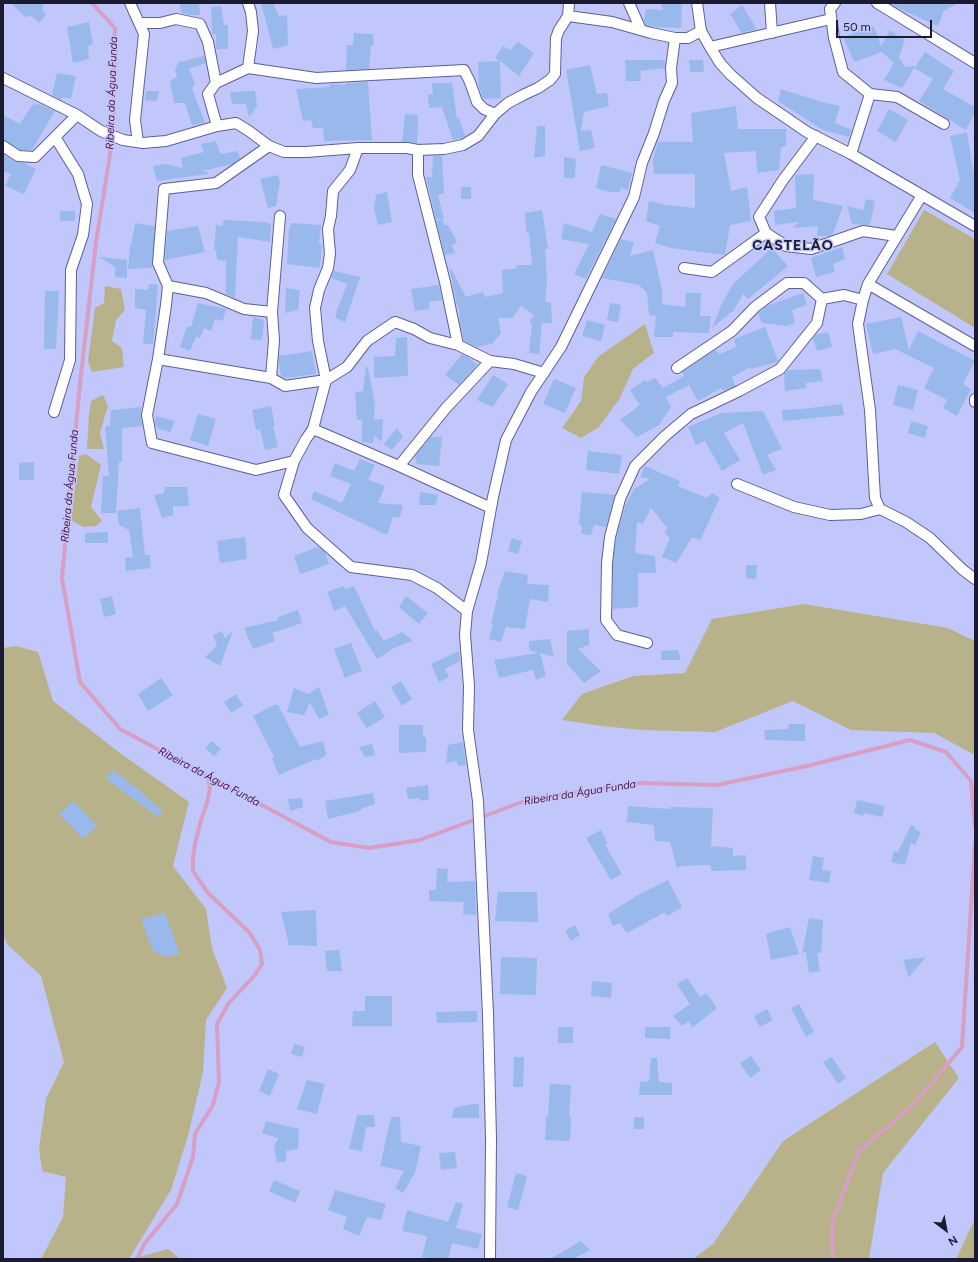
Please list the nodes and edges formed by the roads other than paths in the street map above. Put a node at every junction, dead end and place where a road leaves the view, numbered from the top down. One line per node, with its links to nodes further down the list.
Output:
1 (130, 3): 11 (street)
2 (248, 3): 18 (street)
3 (569, 3): 9 (street)
4 (629, 3): 12 (street)
5 (697, 3): 13 (street)
6 (835, 3): 10 (street)
7 (877, 3): 17 (street)
8 (769, 4): 14 (street)
9 (568, 16): 12 (street); 22 (street)
10 (831, 19): 14 (street); 21 (street)
11 (139, 23): 20 (street); 28 (street)
12 (640, 30): 15 (street)
13 (701, 30): 15 (street); 16 (street)
14 (772, 33): 16 (street)
15 (675, 38): 50 (street)
16 (710, 47): 26 (street)
17 (975, 63)
18 (248, 68): 20 (street); 22 (street)
19 (3, 78): 23 (street)
20 (216, 83): 25 (street)
21 (870, 94): 24 (street); 33 (street)
22 (495, 114): 32 (street)
23 (77, 115): 27 (street); 28 (street)
24 (944, 124)
25 (217, 126): 28 (street); 30 (street)
26 (816, 136): 33 (street); 37 (street)
27 (55, 137): 29 (street); 53 (street)
28 (138, 142)
29 (3, 146)
30 (269, 146): 31 (street); 41 (street)
31 (358, 148): 32 (street); 52 (street)
32 (418, 150): 45 (street)
33 (851, 154): 34 (street)
34 (922, 195): 36 (street); 38 (street)
35 (280, 216): 44 (street)
36 (975, 226)
37 (766, 233): 38 (street); 39 (street)
38 (896, 236): 40 (street)
39 (684, 268)
40 (868, 284): 43 (street); 46 (street)
41 (168, 286): 44 (street); 47 (street)
42 (822, 299): 43 (street); 49 (street); 62 (street)
43 (863, 300): 59 (street)
44 (272, 312): 51 (street)
45 (458, 345): 48 (street); 52 (street)
46 (975, 346)
47 (158, 359): 51 (street); 55 (street)
48 (490, 361): 50 (street); 56 (street)
49 (678, 368)
50 (544, 373): 58 (street)
51 (271, 378): 52 (street)
52 (326, 380): 54 (street)
53 (54, 412)
54 (313, 428): 55 (street); 56 (street)
55 (294, 461): 61 (street)
56 (399, 466): 58 (street)
57 (737, 484): 59 (street)
58 (491, 508): 61 (street)
59 (880, 509): 60 (street)
60 (975, 579)
61 (466, 612): 63 (street)
62 (647, 643)
63 (490, 1259)

